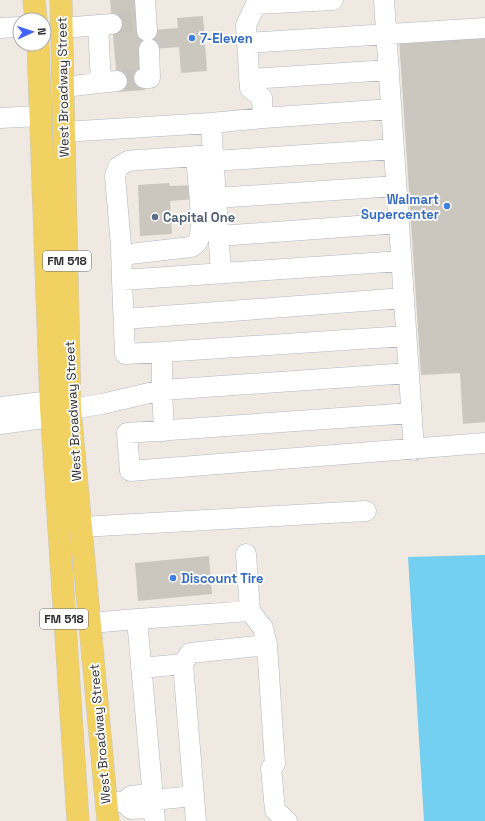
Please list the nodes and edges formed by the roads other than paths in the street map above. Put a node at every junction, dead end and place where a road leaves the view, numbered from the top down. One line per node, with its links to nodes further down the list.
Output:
1 (34, 0): 6 (main road, West Broadway Street)
2 (62, 0): 9 (main road, West Broadway Street / FM 518)
3 (145, 0): 15 (lane)
4 (333, 0): 12 (lane)
5 (384, 0): 11 (lane)
6 (35, 12)
7 (12, 27): 8 (lane)
8 (0, 28)
9 (62, 28): 17 (main road, West Broadway Street / FM 518); 17 (lane)
10 (485, 28): 11 (lane)
11 (386, 34): 12 (lane); 14 (lane)
12 (247, 43): 16 (lane)
13 (38, 52): 19 (main road, West Broadway Street / FM 518)
14 (389, 70): 16 (lane); 18 (lane)
15 (144, 78)
16 (250, 79): 21 (lane)
17 (63, 86): 23 (main road, West Broadway Street / FM 518)
18 (391, 109): 21 (lane); 24 (lane)
19 (40, 116): 20 (lane); 41 (main road, West Broadway Street / FM 518)
20 (0, 118)
21 (262, 118): 22 (lane)
22 (211, 123): 23 (lane); 25 (lane)
23 (63, 132): 41 (main road, West Broadway Street / FM 518)
24 (394, 149): 25 (lane); 26 (lane)
25 (207, 157): 27 (lane); 30 (lane); 30 (lane)
26 (396, 186): 27 (lane); 28 (lane)
27 (216, 198): 29 (lane)
28 (399, 223): 29 (lane); 31 (lane)
29 (218, 236): 32 (lane)
30 (121, 255): 33 (lane)
31 (401, 261): 32 (lane); 34 (lane)
32 (221, 274): 33 (lane)
33 (122, 280): 35 (lane)
34 (404, 298): 35 (lane); 36 (lane)
35 (124, 319): 37 (lane)
36 (406, 336): 37 (lane); 38 (lane)
37 (162, 352): 39 (lane)
38 (409, 373): 39 (lane); 42 (lane)
39 (162, 390): 41 (lane); 44 (lane)
40 (0, 406): 41 (lane)
41 (58, 409): 43 (lane); 48 (main road, West Broadway Street / FM 518); 54 (main road, West Broadway Street / FM 518)
42 (412, 412): 44 (lane); 46 (lane)
43 (0, 424)
44 (164, 431): 46 (lane)
45 (485, 443): 46 (lane)
46 (414, 450)
47 (366, 511): 48 (lane)
48 (81, 527): 52 (main road, West Broadway Street / FM 518)
49 (246, 554): 50 (lane)
50 (250, 612): 51 (lane); 53 (lane)
51 (137, 619): 52 (lane); 56 (lane)
52 (90, 623): 59 (main road, West Broadway Street / FM 518)
53 (267, 645): 55 (lane); 63 (lane)
54 (67, 657): 59 (main road); 60 (main road, West Broadway Street / FM 518)
55 (183, 664): 56 (lane); 57 (lane)
56 (142, 668): 58 (lane)
57 (194, 796): 58 (lane); 62 (lane)
58 (153, 800): 59 (lane); 61 (lane)
59 (113, 809)
60 (82, 816)
61 (154, 821)
62 (196, 821)
63 (287, 821)

